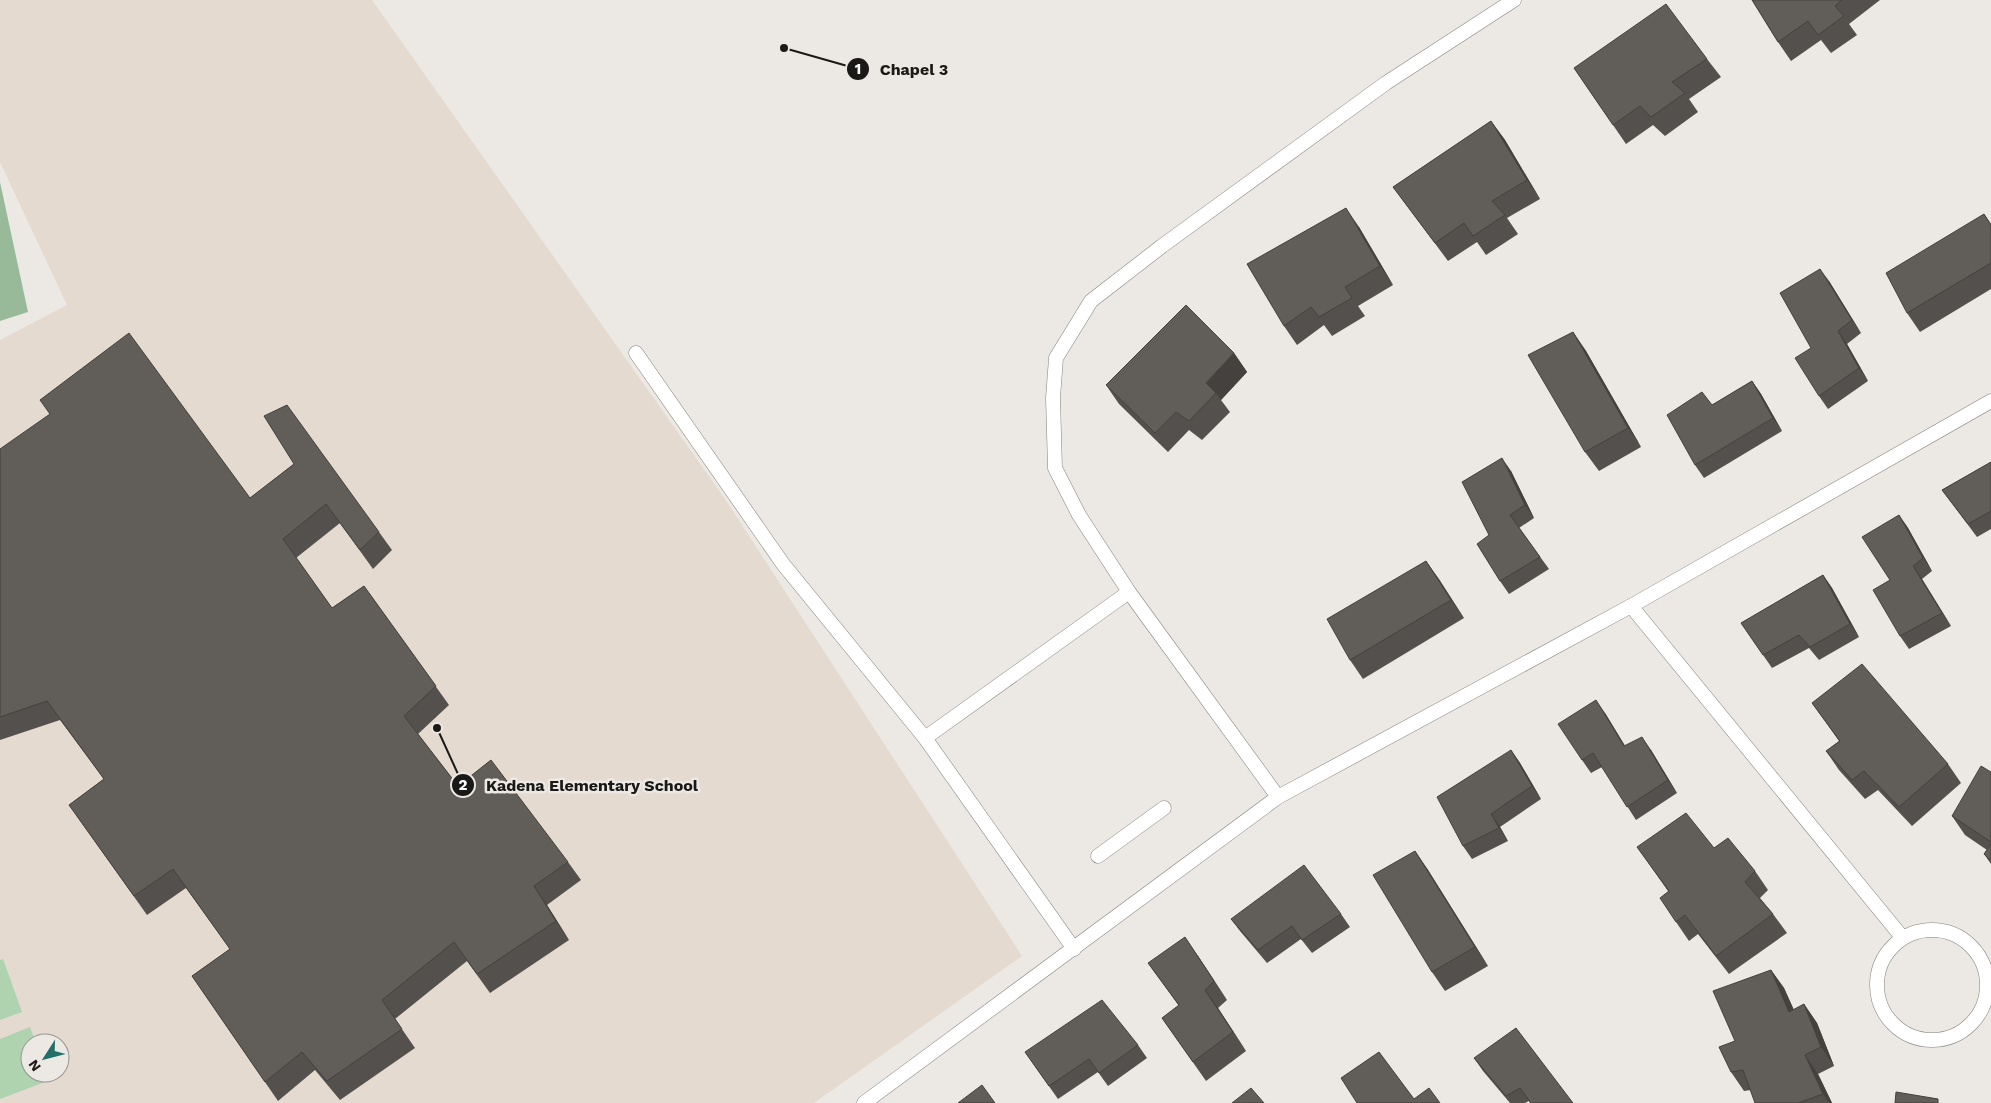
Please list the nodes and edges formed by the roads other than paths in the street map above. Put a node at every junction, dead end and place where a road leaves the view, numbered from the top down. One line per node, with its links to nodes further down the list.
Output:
1 (1514, 0): 4 (lane)
2 (636, 353): 6 (lane)
3 (1991, 401): 5 (lane)
4 (1129, 592): 6 (lane); 7 (lane)
5 (1632, 606): 7 (lane); 10 (lane)
6 (925, 738): 11 (lane)
7 (1278, 797): 11 (lane)
8 (1164, 808): 9 (lane)
9 (1098, 856)
10 (1902, 937): 10 (lane)
11 (1074, 949): 12 (lane)
12 (864, 1103)

